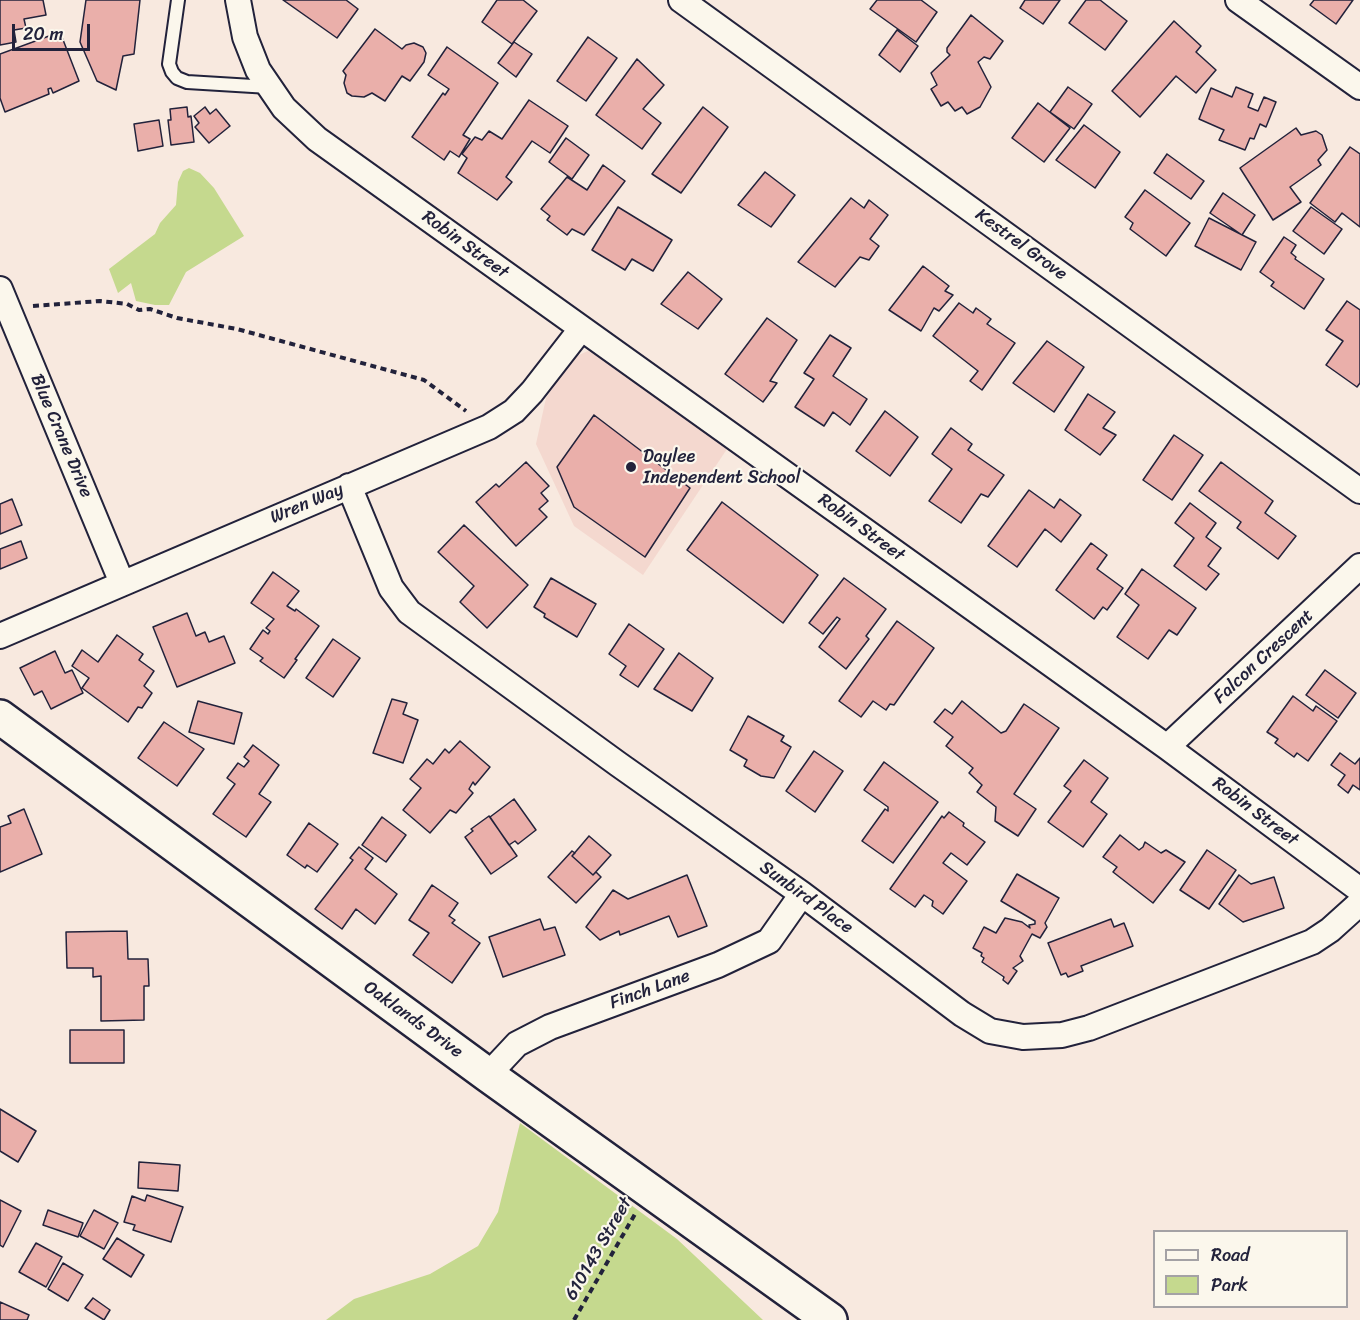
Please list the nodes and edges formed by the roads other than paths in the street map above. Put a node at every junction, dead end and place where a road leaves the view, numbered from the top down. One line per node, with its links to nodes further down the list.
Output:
1 (178, 0): 5 (lane)
2 (238, 0): 5 (street, Robin Street)
3 (681, 0): 10 (street, Kestrel Grove)
4 (1238, 0): 6 (street)
5 (269, 87): 8 (street, Robin Street)
6 (1360, 87)
7 (4, 298): 12 (street, Blue Crane Drive)
8 (580, 328): 9 (street, Wren Way); 15 (street, Robin Street)
9 (349, 486): 12 (street, Wren Way); 17 (street, Sunbird Place)
10 (1360, 491)
11 (1360, 566): 15 (street, Falcon Crescent)
12 (122, 584): 13 (street, Wren Way)
13 (0, 636)
14 (0, 717): 19 (street, Oaklands Drive)
15 (1167, 747): 16 (street, Robin Street)
16 (1360, 890)
17 (802, 894): 18 (street, Sunbird Place); 19 (street, Finch Lane)
18 (1360, 903)
19 (488, 1075): 20 (street, Oaklands Drive)
20 (830, 1320)

